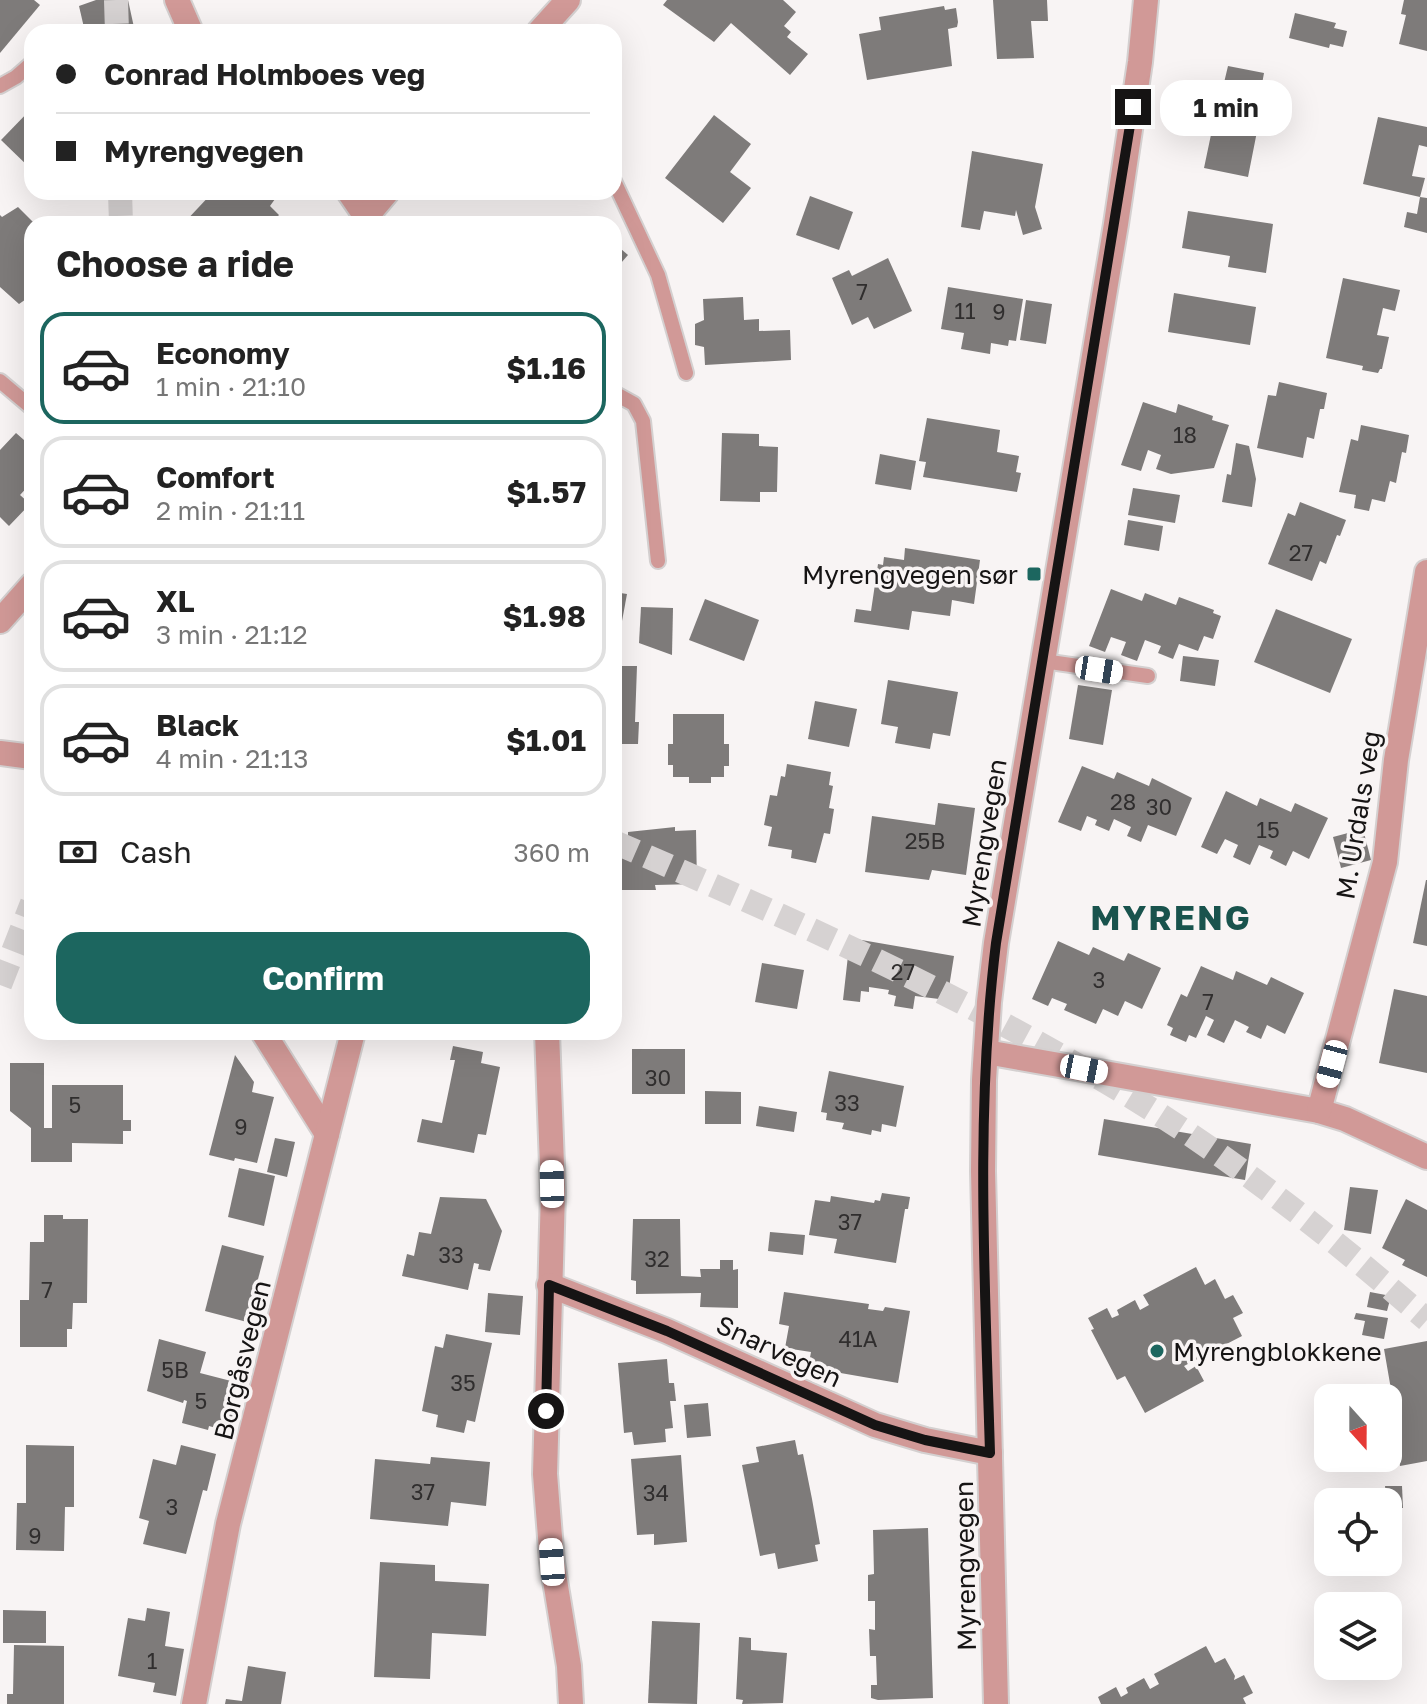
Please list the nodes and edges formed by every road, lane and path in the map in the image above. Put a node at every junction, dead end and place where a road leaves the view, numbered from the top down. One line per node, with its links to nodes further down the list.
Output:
1 (177, 0): 4 (street)
2 (568, 0): 5 (street)
3 (1146, 0): 17 (street, Myrengvegen)
4 (188, 24)
5 (546, 24)
6 (24, 70): 7 (lane)
7 (0, 86)
8 (622, 198): 9 (lane)
9 (686, 373)
10 (0, 381): 12 (lane)
11 (622, 397): 13 (lane)
12 (24, 401)
13 (658, 561)
14 (1427, 572): 25 (street, M. Urdals veg)
15 (24, 594): 16 (street)
16 (0, 621)
17 (1043, 661): 18 (lane); 24 (street, Myrengvegen)
18 (1148, 676)
19 (0, 753): 20 (street)
20 (24, 756)
21 (268, 1040): 26 (street)
22 (351, 1040): 26 (street, Borgåsvegen)
23 (547, 1040): 28 (street)
24 (986, 1052): 25 (street); 29 (street, Myrengvegen)
25 (1319, 1111): 27 (street)
26 (327, 1134): 30 (street, Borgåsvegen)
27 (1427, 1157)
28 (549, 1285): 29 (street, Snarvegen); 31 (street)
29 (990, 1453): 32 (street, Myrengvegen)
30 (194, 1704)
31 (571, 1704)
32 (996, 1704)

